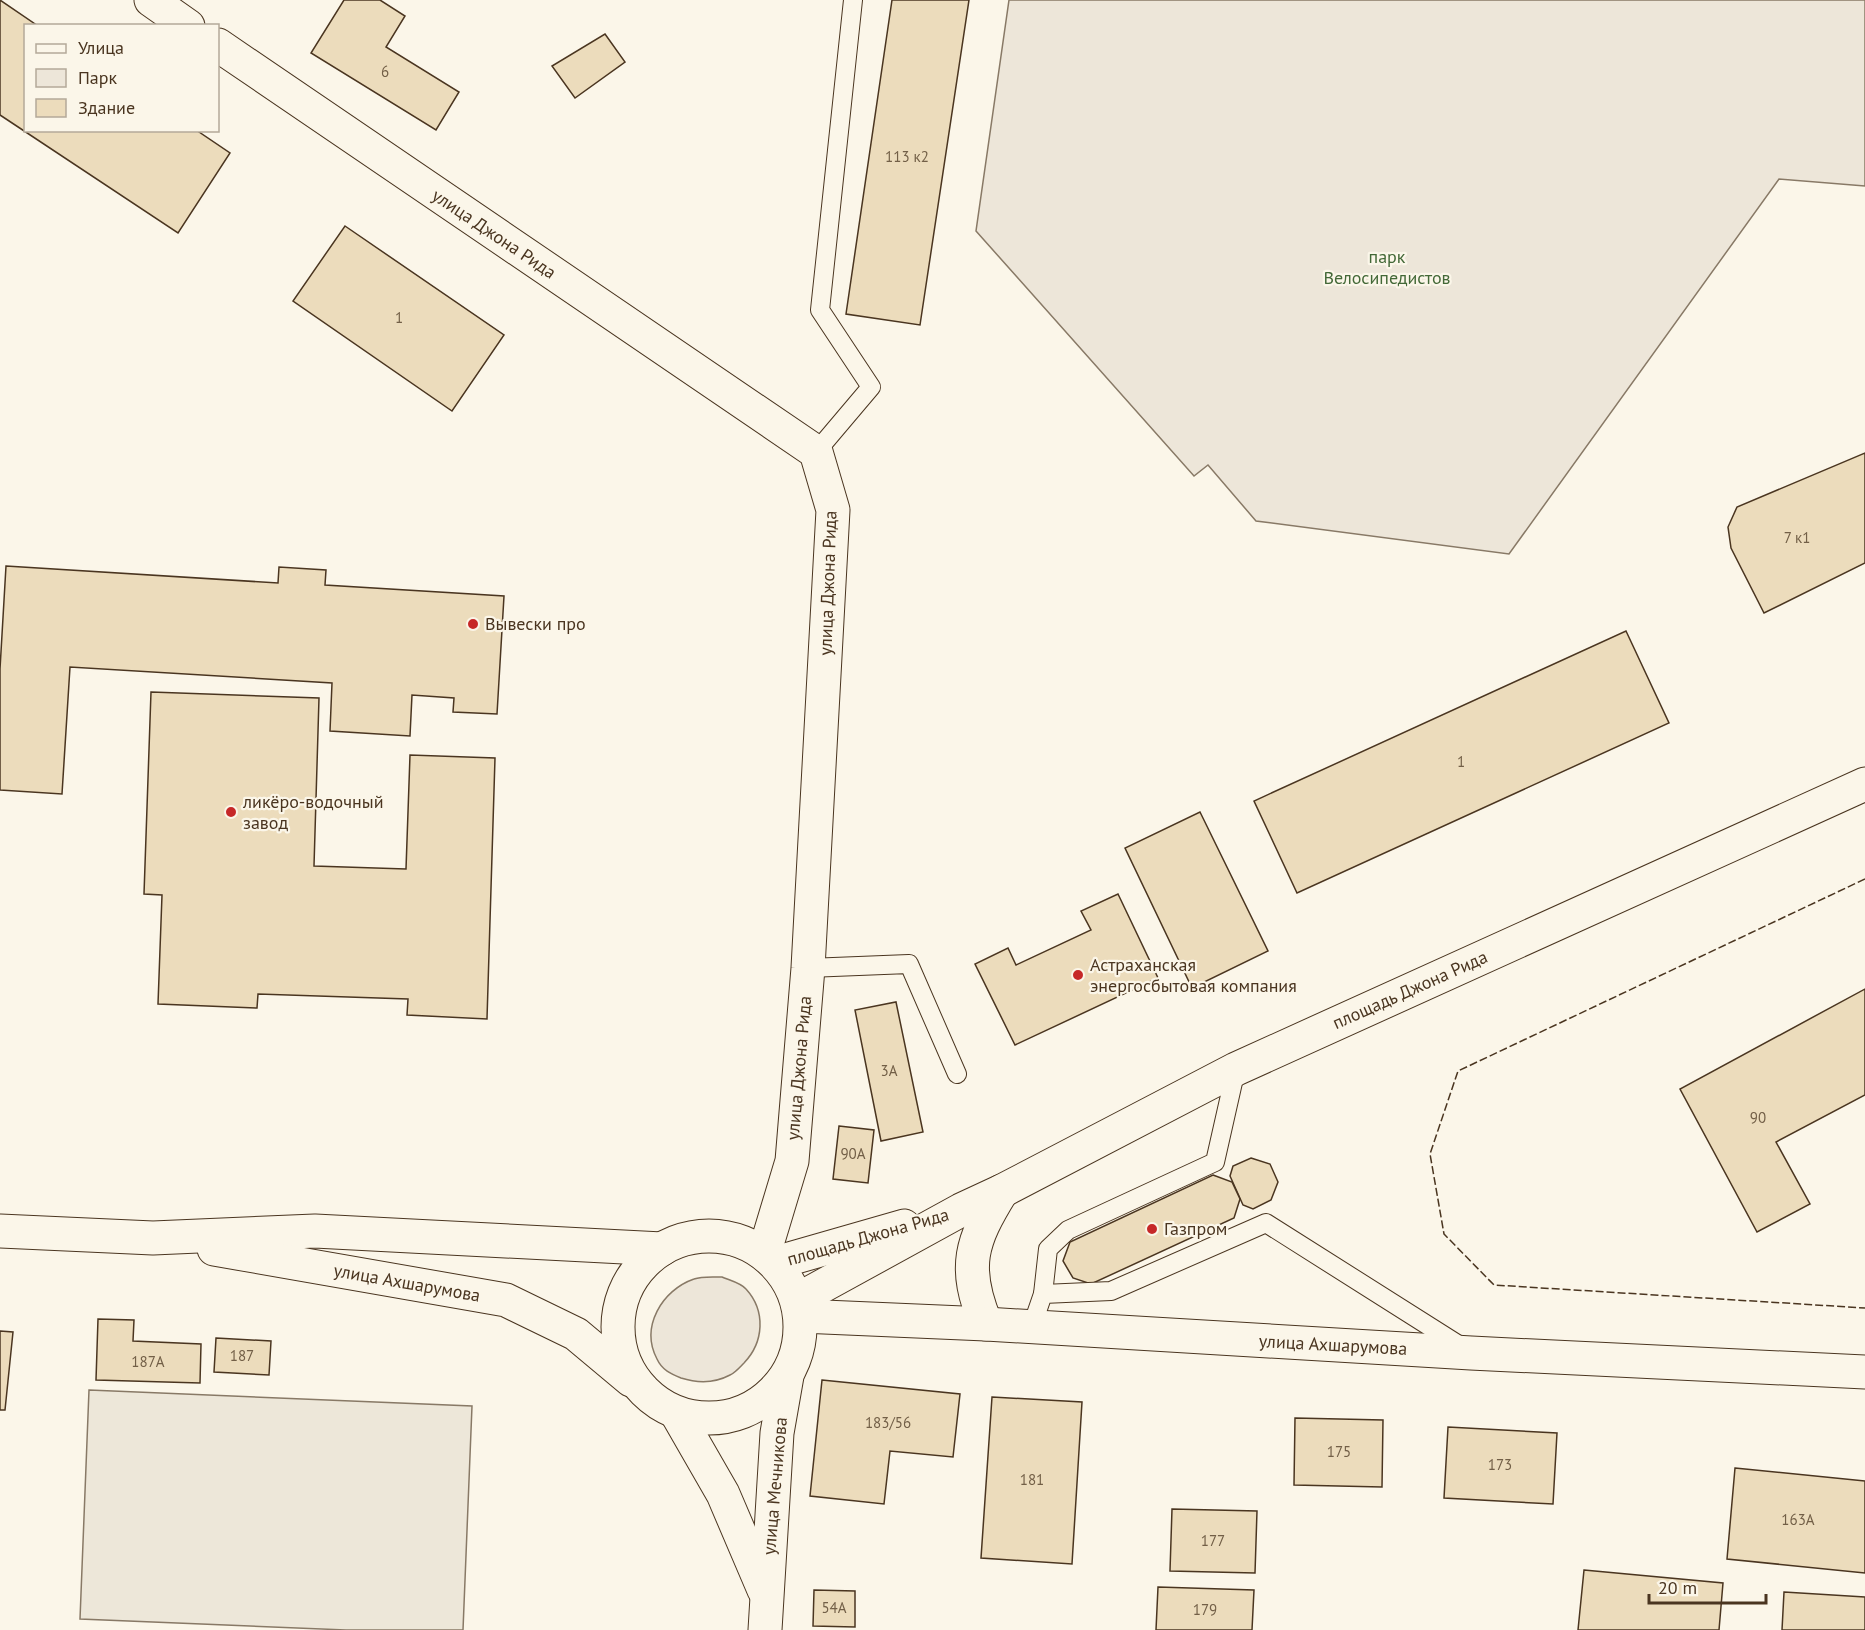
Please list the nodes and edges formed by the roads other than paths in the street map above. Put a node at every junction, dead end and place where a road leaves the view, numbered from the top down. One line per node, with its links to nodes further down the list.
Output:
1 (151, 0): 3 (street)
2 (853, 0): 5 (lane)
3 (185, 24)
4 (219, 46): 5 (street, улица Джона Рида)
5 (816, 452): 7 (street, улица Джона Рида)
6 (1865, 784): 8 (street, площадь Джона Рида)
7 (808, 968): 9 (lane); 15 (street, улица Джона Рида)
8 (1236, 1069): 10 (street, площадь Джона Рида); 16 (lane)
9 (957, 1074)
10 (1002, 1191): 11 (street, площадь Джона Рида); 18 (street)
11 (961, 1210): 15 (street, площадь Джона Рида); 17 (street, площадь Джона Рида)
12 (0, 1231): 13 (street, улица Ахшарумова)
13 (153, 1238): 14 (street, улица Ахшарумова); 23 (street, улица Ахшарумова)
14 (662, 1249): 15 (street); 23 (street)
15 (770, 1258): 17 (street)
16 (1043, 1294): 19 (lane); 20 (lane)
17 (799, 1308): 18 (street, улица Ахшарумова); 22 (street)
18 (986, 1324): 19 (street, улица Ахшарумова)
19 (1032, 1326): 20 (street, улица Ахшарумова)
20 (1471, 1353): 21 (street, улица Ахшарумова)
21 (1865, 1372)
22 (787, 1376): 24 (street); 25 (street, улица Мечникова)
23 (638, 1386): 24 (street)
24 (677, 1414): 25 (street, улица Мечникова)
25 (767, 1597): 26 (street, улица Мечникова)
26 (765, 1630)

